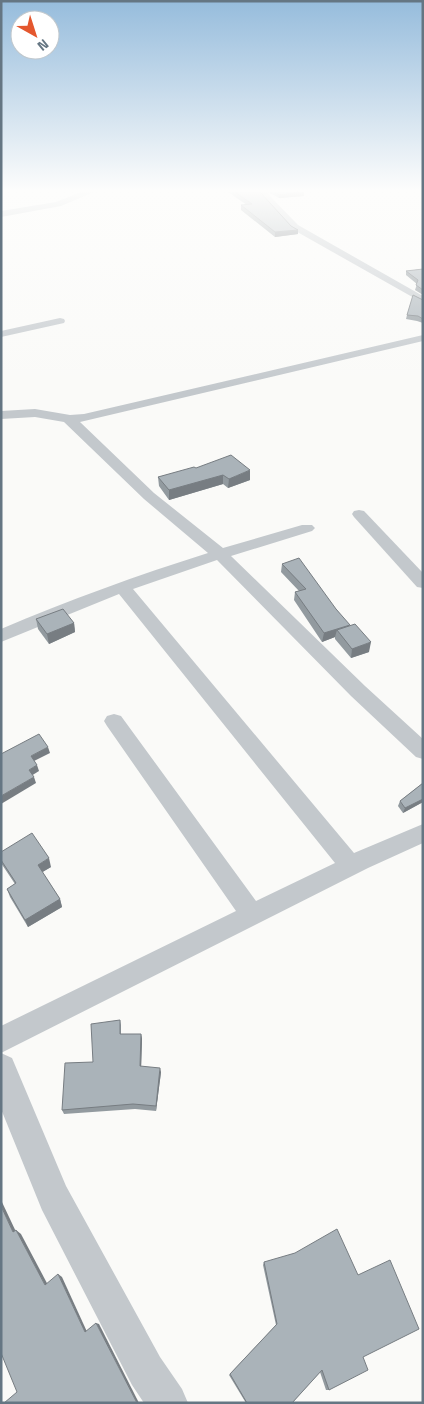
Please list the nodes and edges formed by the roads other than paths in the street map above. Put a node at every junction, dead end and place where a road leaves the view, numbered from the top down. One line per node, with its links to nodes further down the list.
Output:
1 (349, 258): 2 (street)
2 (423, 300)
3 (60, 321): 4 (street)
4 (1, 334)
5 (423, 338): 7 (street)
6 (1, 415): 7 (street)
7 (69, 420): 10 (street)
8 (359, 514): 11 (street)
9 (307, 528): 10 (street)
10 (221, 555): 12 (street); 15 (street)
11 (423, 583)
12 (122, 587): 13 (street); 17 (street)
13 (1, 636)
14 (114, 721): 18 (street)
15 (423, 751)
16 (423, 834): 17 (street)
17 (351, 866): 18 (street)
18 (252, 915): 19 (street)
19 (1, 1040)
20 (1, 1069): 21 (street)
21 (168, 1403)

